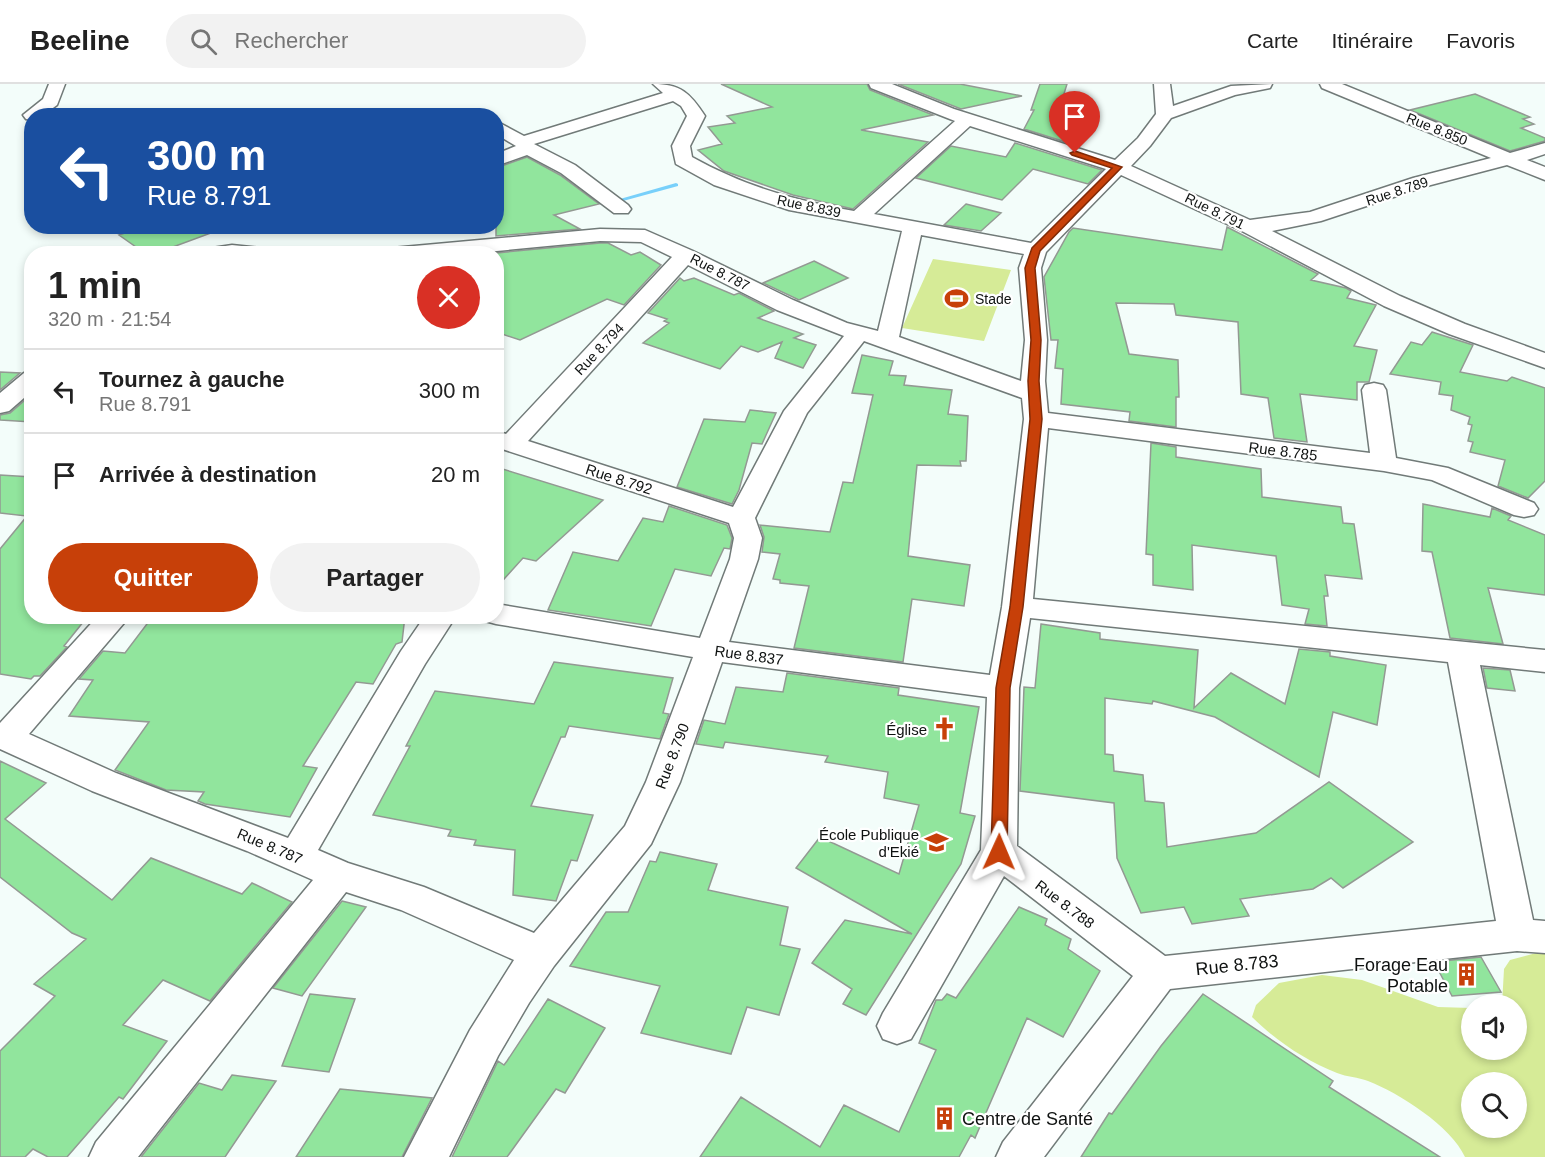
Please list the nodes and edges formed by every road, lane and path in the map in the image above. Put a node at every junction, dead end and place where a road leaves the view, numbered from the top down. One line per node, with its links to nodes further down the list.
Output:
1 (57, 84): 7 (street)
2 (877, 84): 9 (street, Rue 8.791)
3 (1162, 84): 8 (street)
4 (1264, 84): 8 (street)
5 (1328, 84): 14 (street, Rue 8.850)
6 (669, 89): 11 (street); 18 (street, Rue 8.839)
7 (42, 108)
8 (1165, 114): 15 (street)
9 (967, 119): 15 (street, Rue 8.791); 18 (street)
10 (504, 131): 11 (street)
11 (525, 145): 13 (street); 17 (street)
12 (1545, 148): 14 (street, Rue 8.789)
13 (504, 157)
14 (1512, 159): 16 (street, Rue 8.850); 19 (street, Rue 8.789)
15 (1118, 167): 19 (street, Rue 8.791); 24 (street)
16 (1545, 174)
17 (621, 209)
18 (859, 217): 20 (street, Rue 8.839)
19 (1247, 226): 27 (street, Rue 8.791)
20 (913, 227): 24 (street, Rue 8.839); 26 (street)
21 (408, 236): 22 (street)
22 (399, 246)
23 (480, 246): 25 (street, Rue 8.787)
24 (1036, 250): 31 (street)
25 (686, 255): 26 (street, Rue 8.787); 32 (street, Rue 8.794)
26 (873, 337): 31 (street, Rue 8.787); 35 (street)
27 (1540, 354)
28 (24, 385): 30 (street)
29 (1374, 390): 33 (street)
30 (0, 406)
31 (1035, 406): 33 (street, Rue 8.785); 36 (street)
32 (504, 442): 35 (street, Rue 8.792)
33 (1384, 464): 34 (street, Rue 8.785)
34 (1524, 509)
35 (741, 518): 40 (street, Rue 8.790)
36 (1017, 607): 41 (street); 43 (street)
37 (504, 615): 40 (street, Rue 8.837)
38 (108, 624): 44 (street)
39 (436, 624): 46 (street)
40 (711, 650): 43 (street, Rue 8.837); 49 (street, Rue 8.790)
41 (1462, 652): 42 (street); 48 (street)
42 (1545, 660)
43 (1003, 688): 45 (street)
44 (3, 736): 46 (street, Rue 8.787)
45 (999, 852): 50 (street, Rue 8.788); 51 (street)
46 (296, 856): 47 (street, Rue 8.787)
47 (338, 875): 49 (street, Rue 8.787); 52 (street)
48 (1531, 936): 50 (street, Rue 8.783)
49 (540, 954): 53 (street, Rue 8.790)
50 (1159, 973): 54 (street)
51 (897, 1026)
52 (111, 1157)
53 (426, 1157)
54 (1018, 1157)

